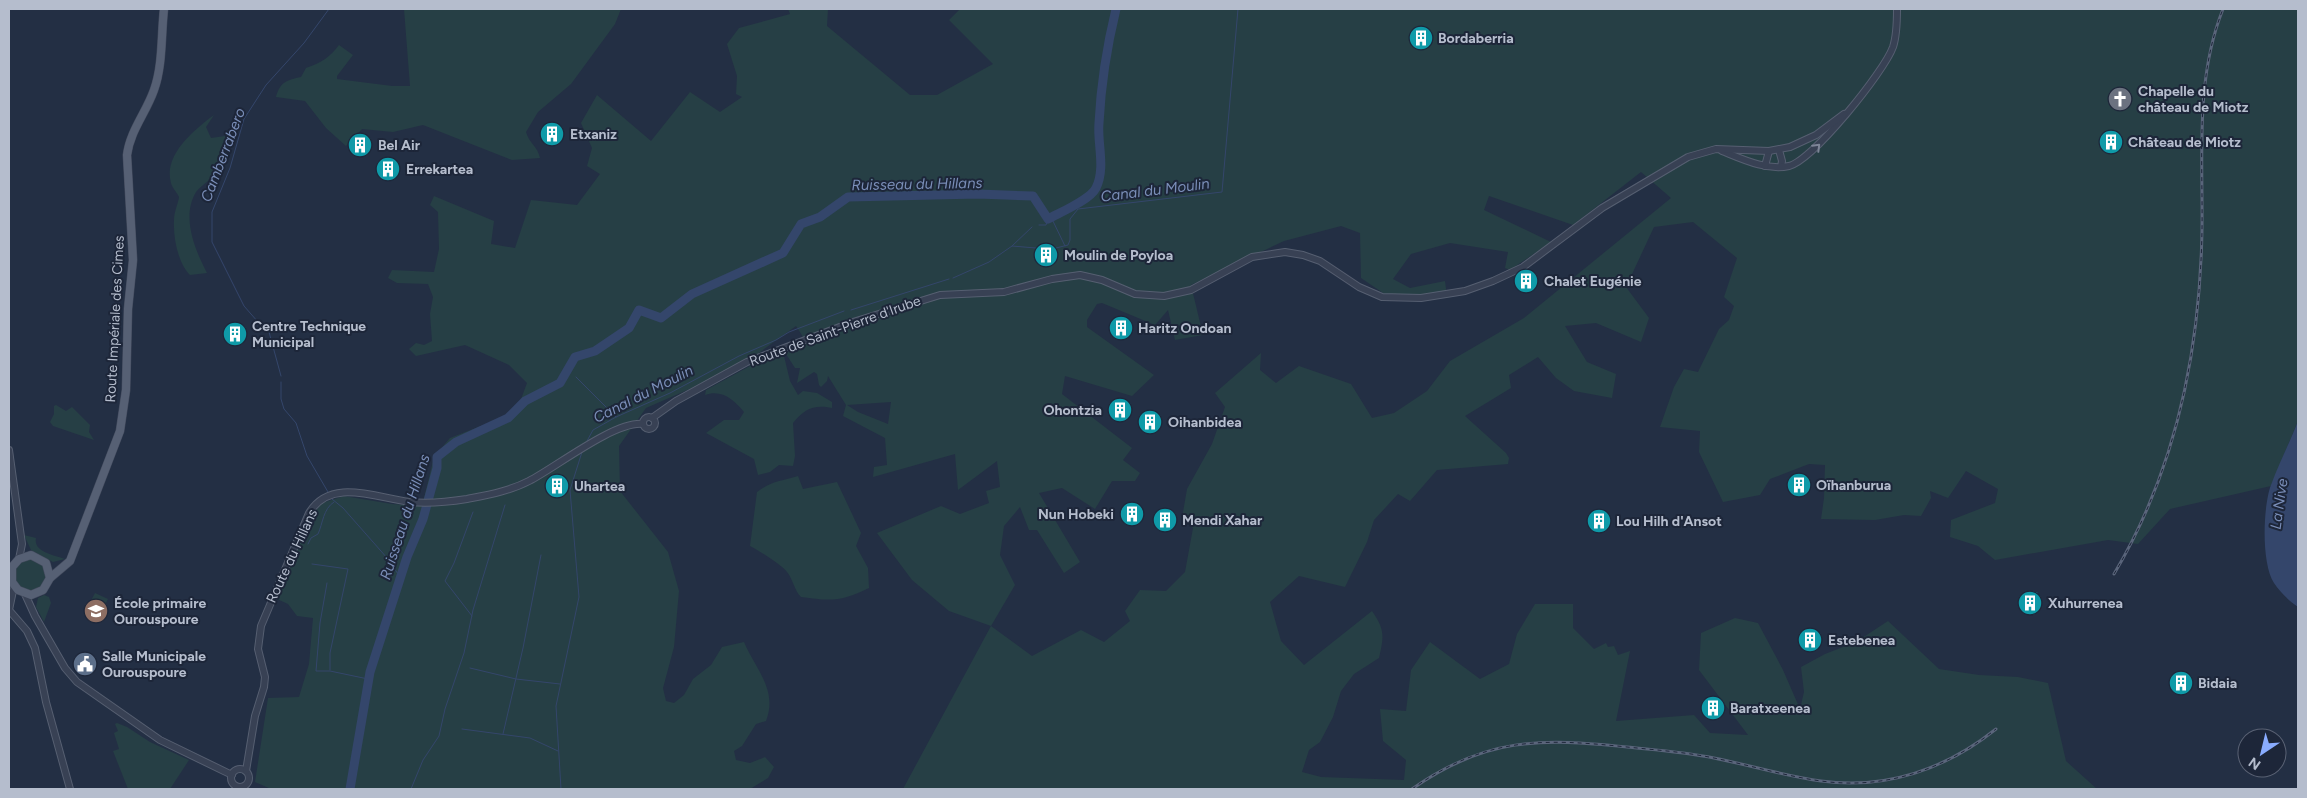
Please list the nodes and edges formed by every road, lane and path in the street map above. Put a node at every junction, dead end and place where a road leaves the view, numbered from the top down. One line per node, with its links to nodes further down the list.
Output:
1 (164, 9): 15 (main road, Route Impériale des Cimes)
2 (1897, 9): 3 (street, Route de Saint-Pierre d'Irube)
3 (1844, 114): 5 (street, Route de Saint-Pierre d'Irube); 8 (street, Route de Saint-Pierre d'Irube, one-way to 3)
4 (1716, 149): 6 (street, Route de Saint-Pierre d'Irube); 7 (street, Route de Saint-Pierre d'Irube); 9 (street, Route de Saint-Pierre d'Irube)
5 (1779, 150): 6 (street, Route de Saint-Pierre d'Irube); 8 (street)
6 (1769, 151): 7 (street)
7 (1765, 166): 8 (street, Route de Saint-Pierre d'Irube)
8 (1781, 168)
9 (582, 449): 23 (street, Route du Hillans)
10 (9, 450): 11 (street)
11 (22, 544): 12 (street); 13 (street)
12 (31, 556): 13 (main road); 14 (main road)
13 (19, 559): 16 (main road)
14 (46, 563): 15 (main road); 17 (main road)
15 (64, 565): 17 (main road, Route Impériale des Cimes)
16 (10, 569): 18 (main road)
17 (50, 578): 20 (main road)
18 (11, 581): 19 (main road); 21 (street)
19 (24, 594): 20 (main road); 21 (street); 22 (street)
20 (36, 594): 22 (street)
21 (11, 600): 25 (street)
22 (32, 605): 24 (street)
23 (247, 769): 24 (street); 24 (street)
24 (232, 774)
25 (70, 789)

